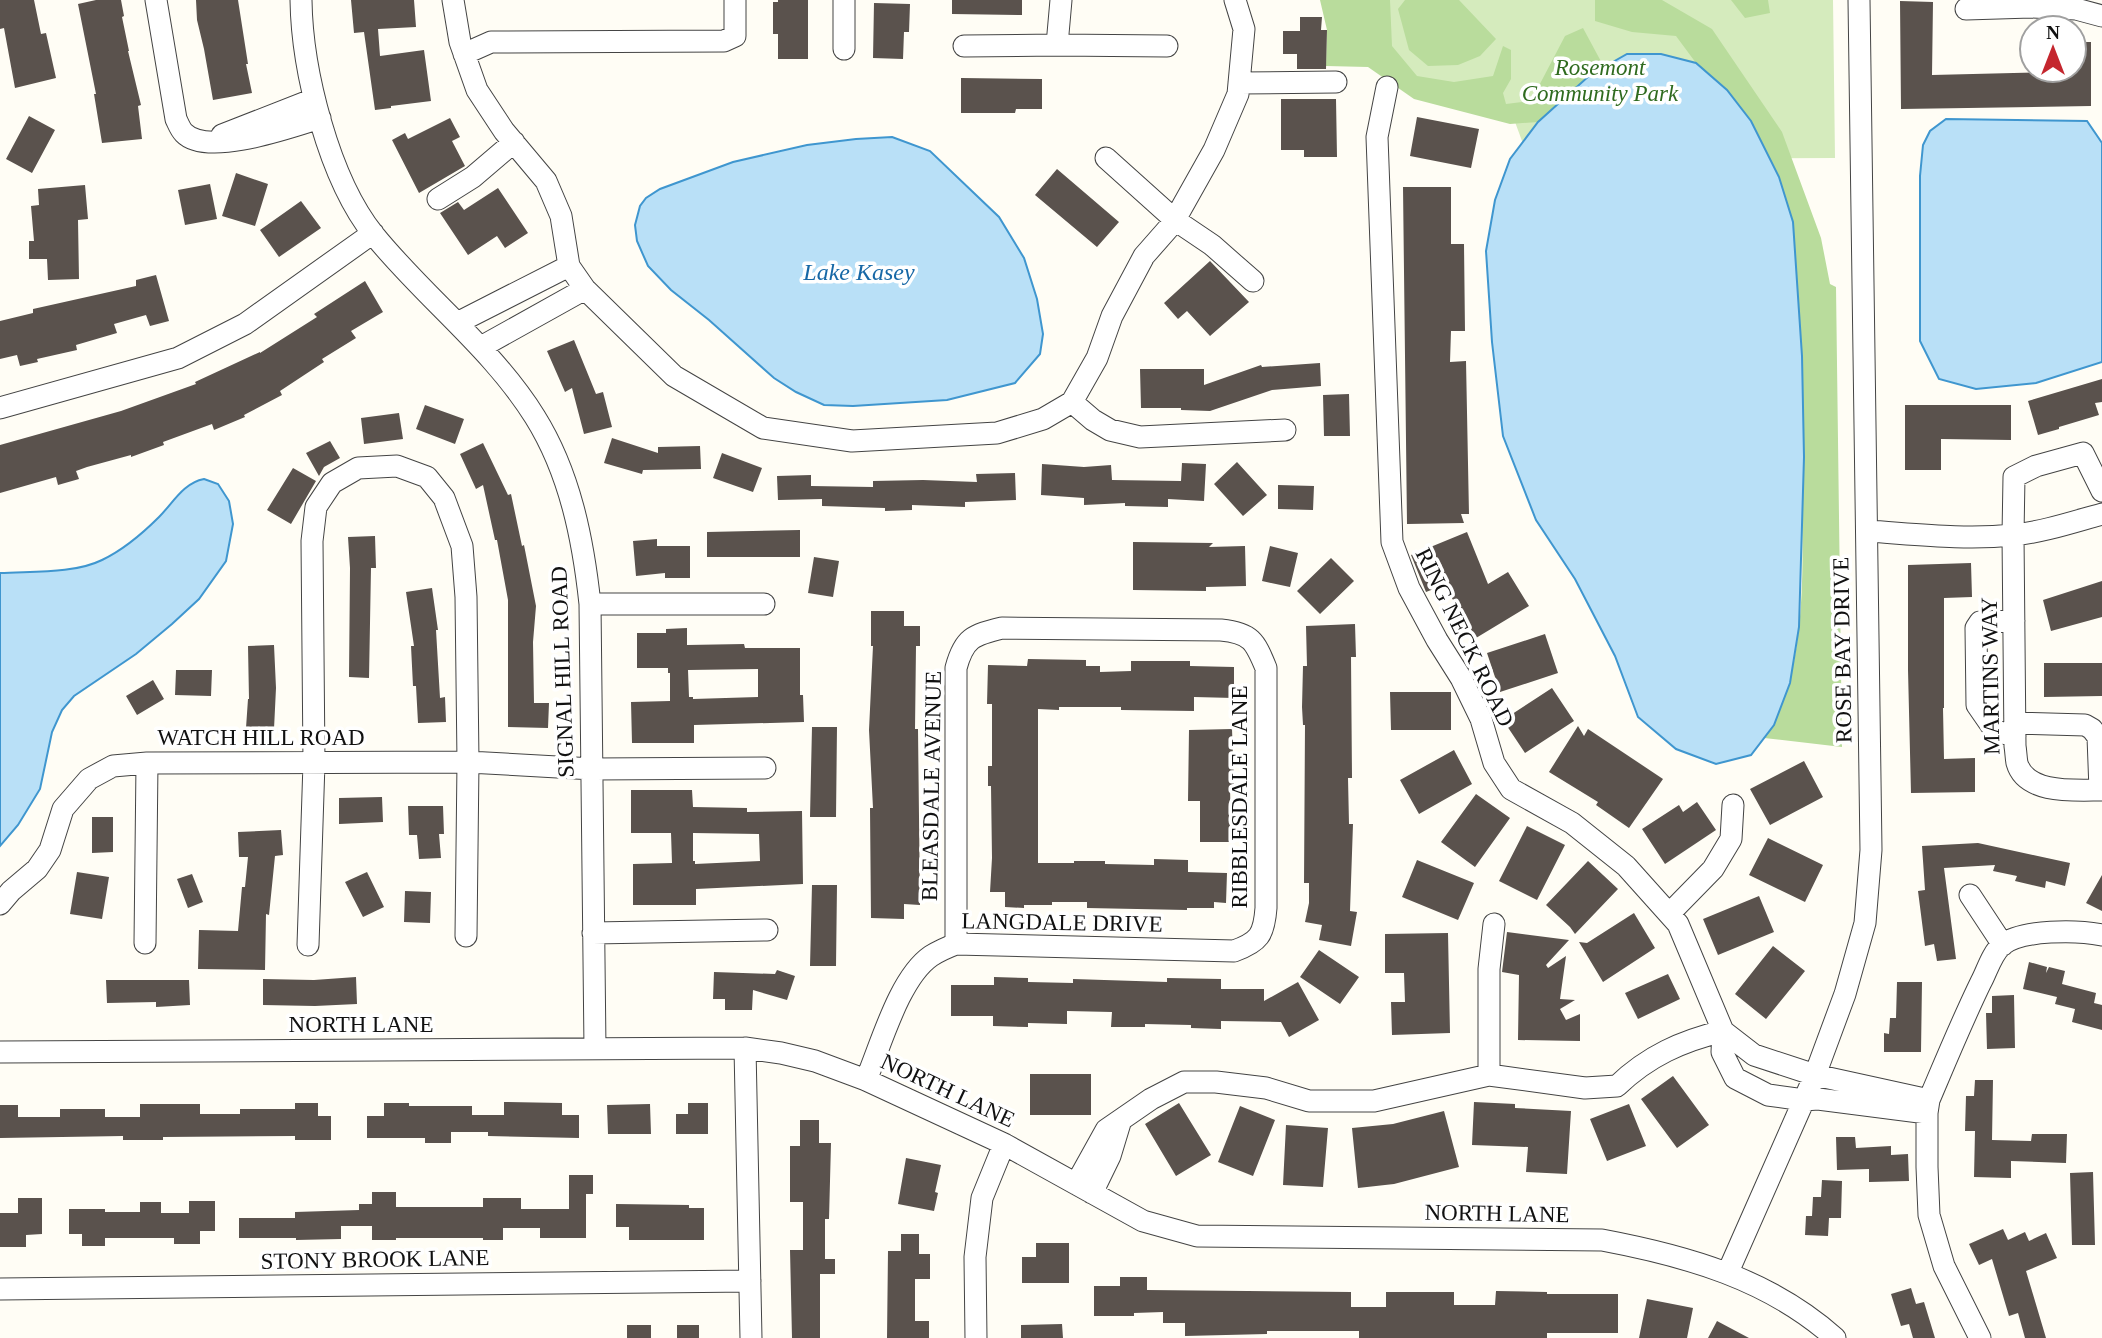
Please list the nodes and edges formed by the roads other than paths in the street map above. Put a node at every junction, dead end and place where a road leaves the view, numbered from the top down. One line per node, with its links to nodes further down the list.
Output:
1 (156, 0): 19 (street)
2 (301, 0): 19 (street, SIGNAL HILL ROAD)
3 (453, 0): 15 (street)
4 (735, 0): 15 (street)
5 (844, 0): 14 (street)
6 (1061, 0): 11 (street)
7 (1235, 0): 17 (street)
8 (1859, 0): 35 (street, ROSE BAY DRIVE)
9 (1966, 9): 10 (street)
10 (2102, 16)
11 (1057, 45): 12 (street); 13 (street)
12 (964, 46)
13 (1167, 46)
14 (844, 49)
15 (464, 54): 20 (street)
16 (1336, 82): 17 (street)
17 (1239, 83): 23 (street)
18 (1387, 87): 51 (street, RING NECK ROAD)
19 (317, 108): 24 (street, SIGNAL HILL ROAD)
20 (514, 142): 22 (street); 25 (street)
21 (1106, 158): 23 (street)
22 (438, 199)
23 (1175, 220): 26 (street); 30 (street)
24 (373, 233): 28 (street, SIGNAL HILL ROAD); 31 (street)
25 (569, 266): 27 (street); 28 (street)
26 (1253, 281)
27 (584, 289): 29 (street); 30 (street)
28 (457, 323): 29 (street, SIGNAL HILL ROAD)
29 (481, 347): 37 (street, SIGNAL HILL ROAD)
30 (1072, 402): 32 (street)
31 (0, 408)
32 (1285, 430)
33 (2102, 491): 36 (street, MARTINS WAY)
34 (2102, 514): 36 (street)
35 (1867, 531): 36 (street); 67 (street, ROSE BAY DRIVE)
36 (2013, 535): 39 (street, MARTINS WAY)
37 (590, 604): 38 (street); 46 (street, SIGNAL HILL ROAD)
38 (764, 604)
39 (2014, 621): 41 (street, MARTINS WAY); 41 (street)
40 (976, 634): 58 (street, BLEASDALE AVENUE); 60 (street, RIBBLESDALE LANE)
41 (2015, 730): 47 (street, MARTINS WAY); 47 (street)
42 (468, 762): 43 (street, WATCH HILL ROAD); 43 (street); 46 (street, WATCH HILL ROAD); 56 (street)
43 (314, 763): 44 (street, WATCH HILL ROAD); 59 (street)
44 (148, 764): 50 (street, WATCH HILL ROAD); 57 (street)
45 (765, 768): 46 (street, WATCH HILL ROAD)
46 (593, 769): 54 (street, SIGNAL HILL ROAD)
47 (2101, 790)
48 (1733, 805): 51 (street)
49 (1970, 895): 61 (street)
50 (0, 904)
51 (1669, 914): 62 (street, RING NECK ROAD)
52 (1493, 924): 66 (street)
53 (767, 929): 54 (street)
54 (593, 933): 64 (street, SIGNAL HILL ROAD)
55 (2102, 935): 61 (street)
56 (466, 936)
57 (145, 943)
58 (956, 944): 60 (street, LANGDALE DRIVE); 68 (street, LANGDALE DRIVE)
59 (308, 945)
60 (1251, 945)
61 (2003, 945): 70 (street)
62 (1723, 1031): 66 (street); 67 (street, RING NECK ROAD); 69 (street, RING NECK ROAD)
63 (746, 1048): 64 (street, NORTH LANE); 68 (street, NORTH LANE); 74 (street)
64 (595, 1049): 65 (street, NORTH LANE)
65 (0, 1052)
66 (1489, 1076): 72 (street)
67 (1815, 1076): 69 (street, ROSE BAY DRIVE); 70 (street, RING NECK ROAD)
68 (866, 1080): 71 (street, NORTH LANE)
69 (1804, 1100): 70 (street, RING NECK ROAD); 73 (street, ROSE BAY DRIVE)
70 (1928, 1107): 79 (street)
71 (1004, 1144): 72 (street, NORTH LANE); 77 (street)
72 (1084, 1188): 73 (street, NORTH LANE)
73 (1728, 1272): 78 (street, NORTH LANE)
74 (750, 1281): 75 (street, STONY BROOK LANE); 76 (street)
75 (0, 1289)
76 (751, 1338)
77 (976, 1338)
78 (1835, 1338)
79 (1980, 1338)

